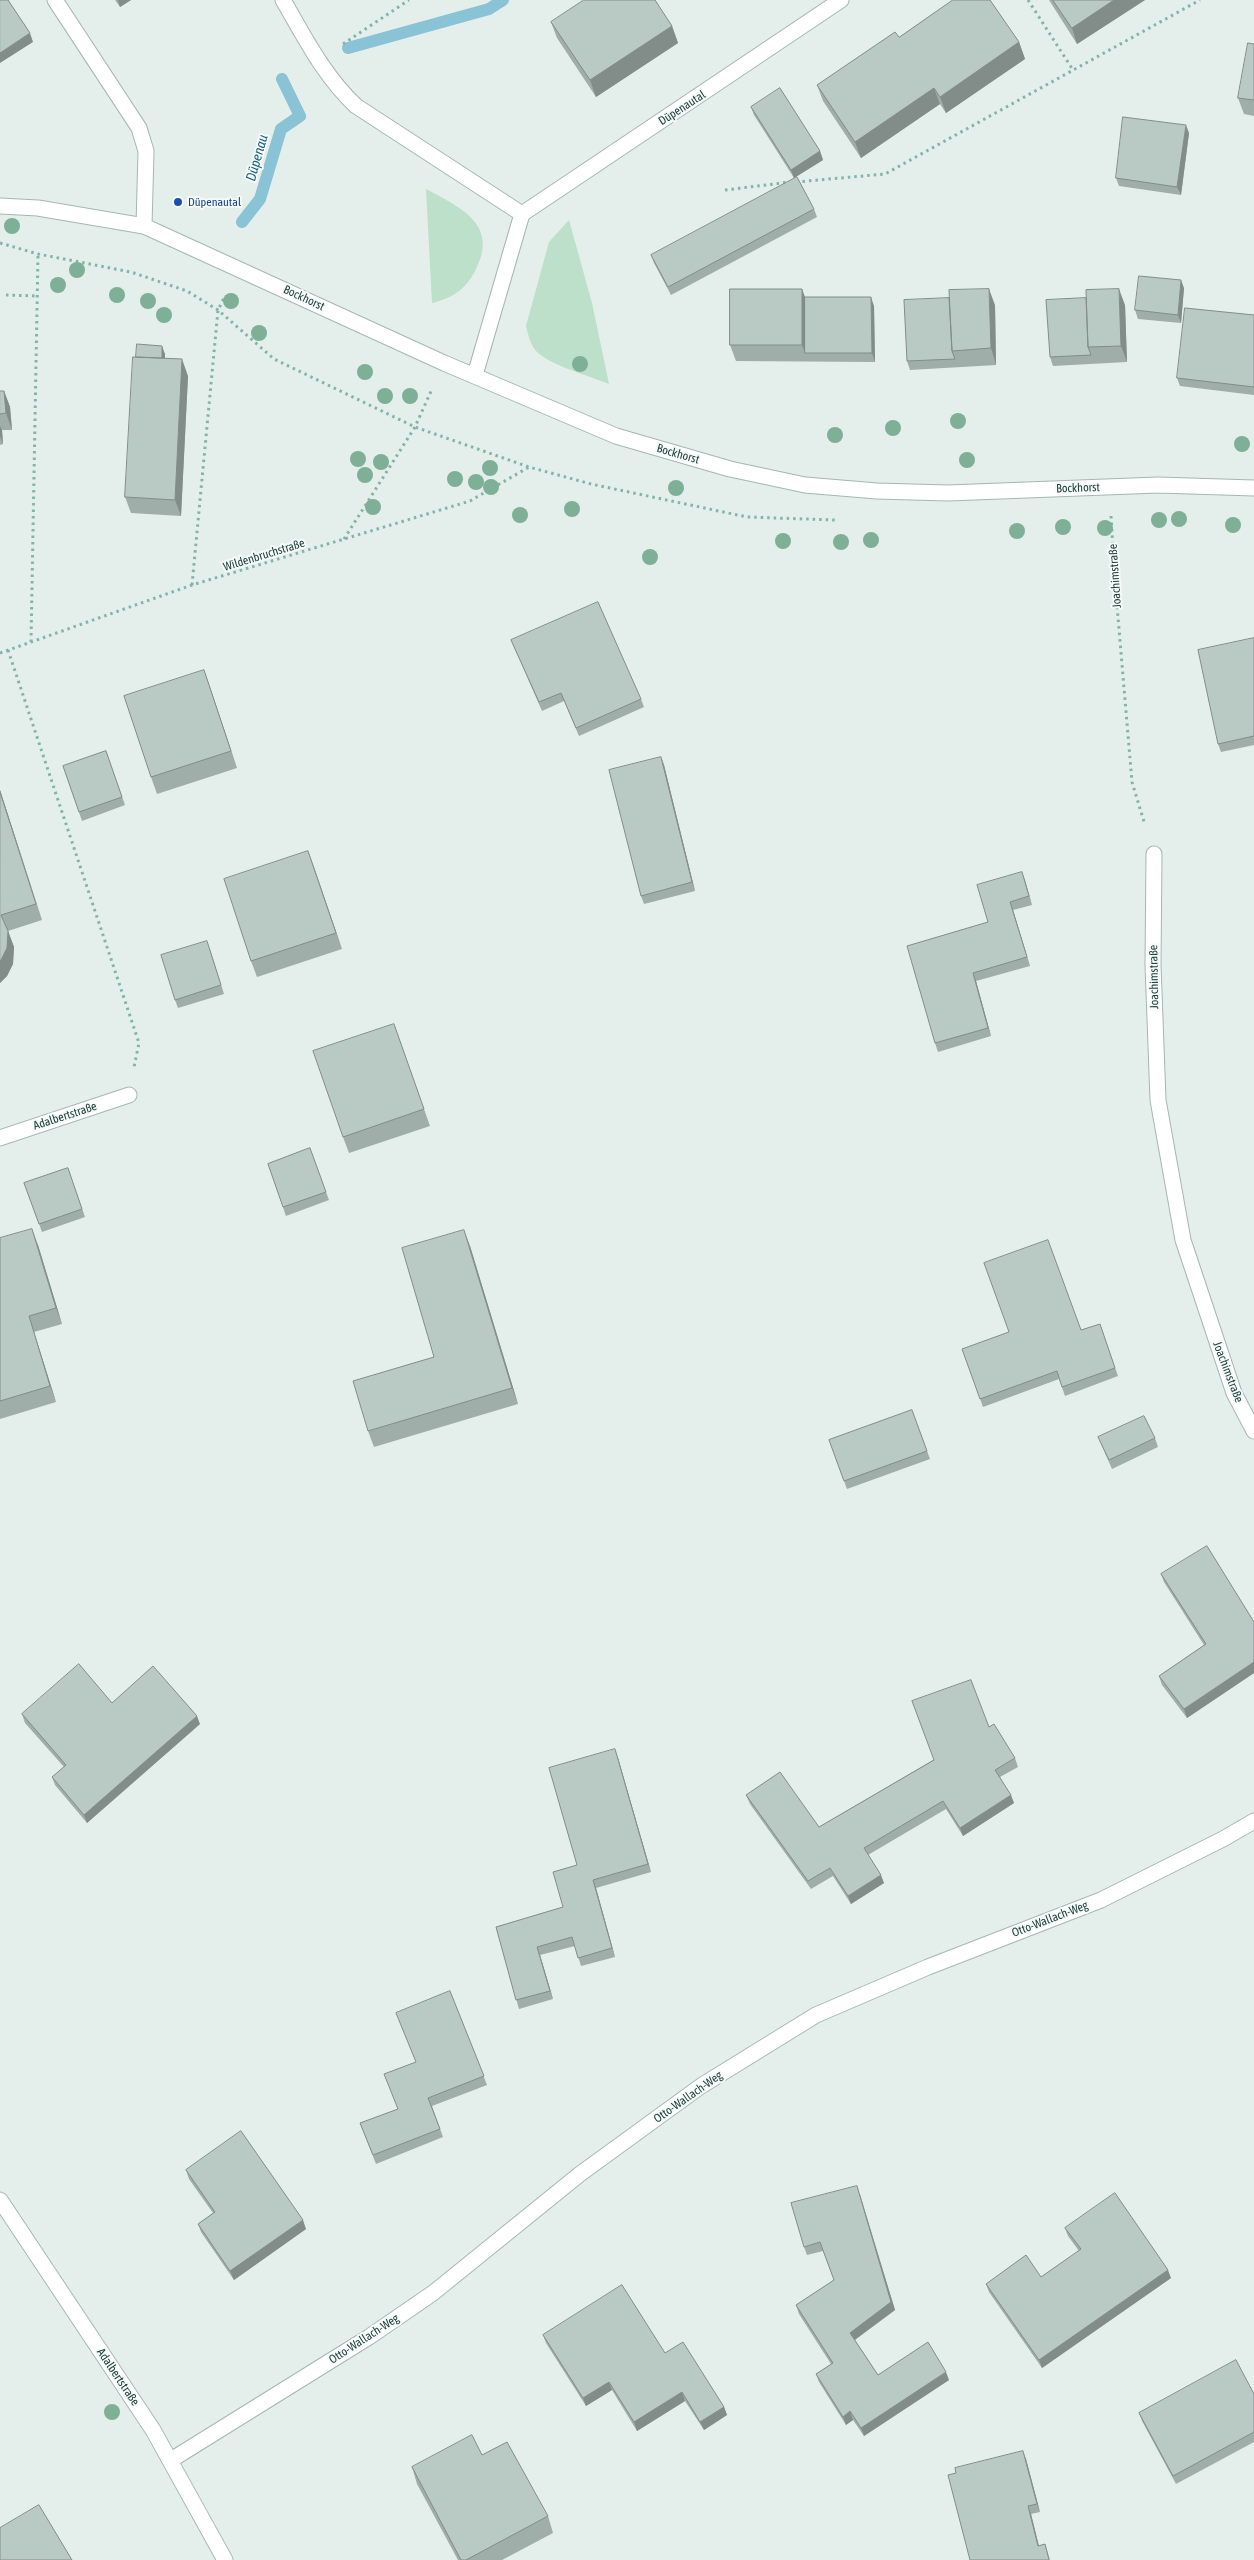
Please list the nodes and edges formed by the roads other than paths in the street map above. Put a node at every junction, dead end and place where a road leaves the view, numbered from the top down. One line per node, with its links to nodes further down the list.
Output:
1 (55, 0): 6 (street)
2 (283, 0): 5 (street)
3 (841, 0): 5 (street, Düpenautal)
4 (0, 206): 6 (street, Bockhorst)
5 (522, 214): 7 (street)
6 (144, 226): 7 (street, Bockhorst)
7 (475, 375): 8 (street, Bockhorst)
8 (1254, 488)
9 (1154, 854): 12 (street, Joachimstraße)
10 (129, 1095): 11 (street, Adalbertstraße)
11 (0, 1138)
12 (1254, 1431)
13 (1254, 1821): 15 (street, Otto-Wallach-Weg)
14 (0, 2200): 15 (street, Adalbertstraße)
15 (171, 2460): 16 (street, Adalbertstraße)
16 (225, 2560)

